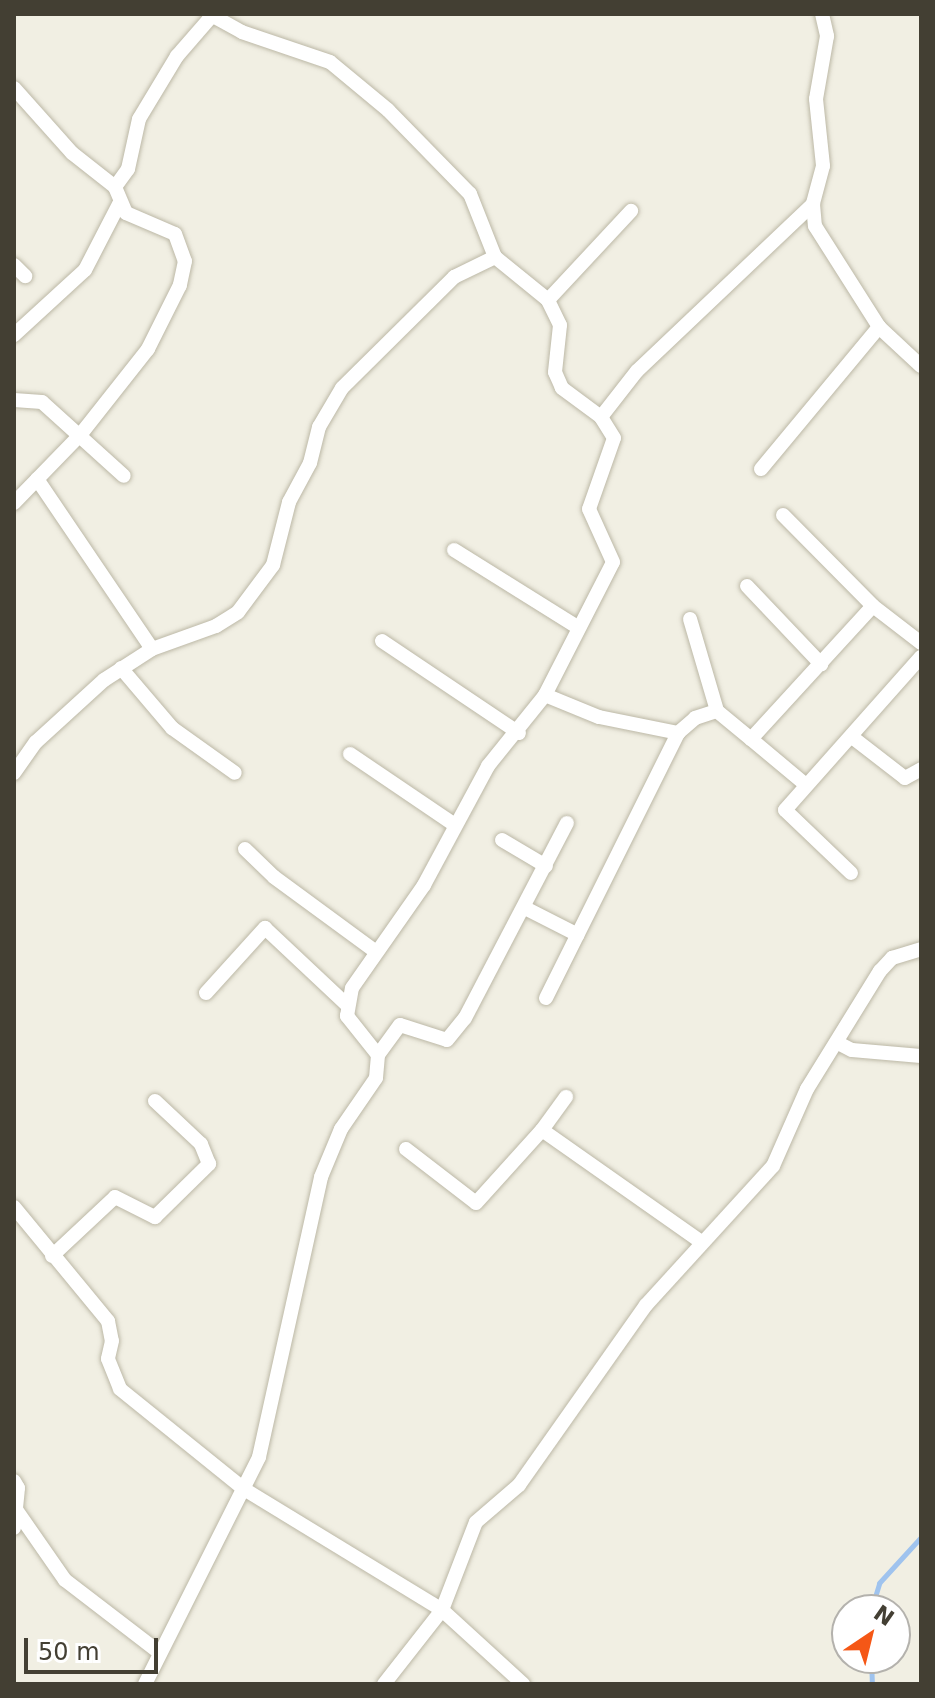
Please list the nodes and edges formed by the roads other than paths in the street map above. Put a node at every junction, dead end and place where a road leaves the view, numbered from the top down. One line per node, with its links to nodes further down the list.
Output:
1 (822, 14): 6 (street)
2 (209, 16): 4 (street); 8 (street)
3 (14, 88): 4 (street)
4 (115, 187): 5 (street)
5 (119, 204): 11 (street); 15 (street)
6 (813, 204): 10 (street); 14 (street)
7 (631, 211): 9 (street)
8 (495, 257): 9 (street); 28 (street)
9 (548, 300): 14 (street)
10 (879, 327): 12 (street); 16 (street)
11 (14, 335)
12 (921, 366)
13 (14, 400): 15 (street)
14 (601, 417): 25 (street)
15 (80, 435): 17 (street); 18 (street)
16 (761, 469)
17 (124, 476)
18 (37, 479): 19 (street); 28 (street)
19 (14, 503)
20 (783, 515): 23 (street)
21 (454, 550): 25 (street)
22 (747, 586): 30 (street)
23 (873, 606): 27 (street); 30 (street)
24 (690, 619): 33 (street)
25 (577, 627): 32 (street)
26 (382, 641): 34 (street)
27 (921, 643)
28 (152, 649): 31 (street)
29 (921, 657): 36 (street)
30 (821, 664): 37 (street)
31 (121, 668): 40 (street); 41 (street)
32 (545, 695): 34 (street); 35 (street)
33 (717, 711): 35 (street); 37 (street)
34 (519, 733): 44 (street)
35 (678, 733): 50 (street)
36 (852, 737): 39 (street); 42 (street)
37 (751, 739): 42 (street)
38 (350, 754): 44 (street)
39 (921, 769)
40 (14, 773)
41 (235, 773)
42 (806, 785): 48 (street)
43 (567, 823): 47 (street)
44 (455, 825): 52 (street)
45 (502, 840): 47 (street)
46 (245, 849): 52 (street)
47 (546, 866): 49 (street)
48 (851, 873)
49 (525, 908): 50 (street); 57 (street)
50 (578, 935): 54 (street)
51 (921, 949): 56 (street)
52 (376, 952): 55 (street)
53 (206, 993): 55 (street)
54 (546, 998)
55 (346, 1004): 57 (street)
56 (840, 1044): 58 (street); 64 (street)
57 (378, 1055): 67 (street)
58 (921, 1056)
59 (566, 1097): 61 (street)
60 (155, 1101): 65 (street)
61 (542, 1130): 62 (street); 64 (street)
62 (406, 1149)
63 (14, 1207): 65 (street)
64 (700, 1241): 70 (street)
65 (52, 1256): 67 (street)
66 (14, 1481): 68 (street)
67 (244, 1489): 70 (street); 71 (street)
68 (17, 1511): 69 (street); 71 (street)
69 (14, 1528)
70 (442, 1610): 73 (street); 74 (street)
71 (159, 1652): 72 (street)
72 (145, 1684)
73 (384, 1684)
74 (523, 1684)

